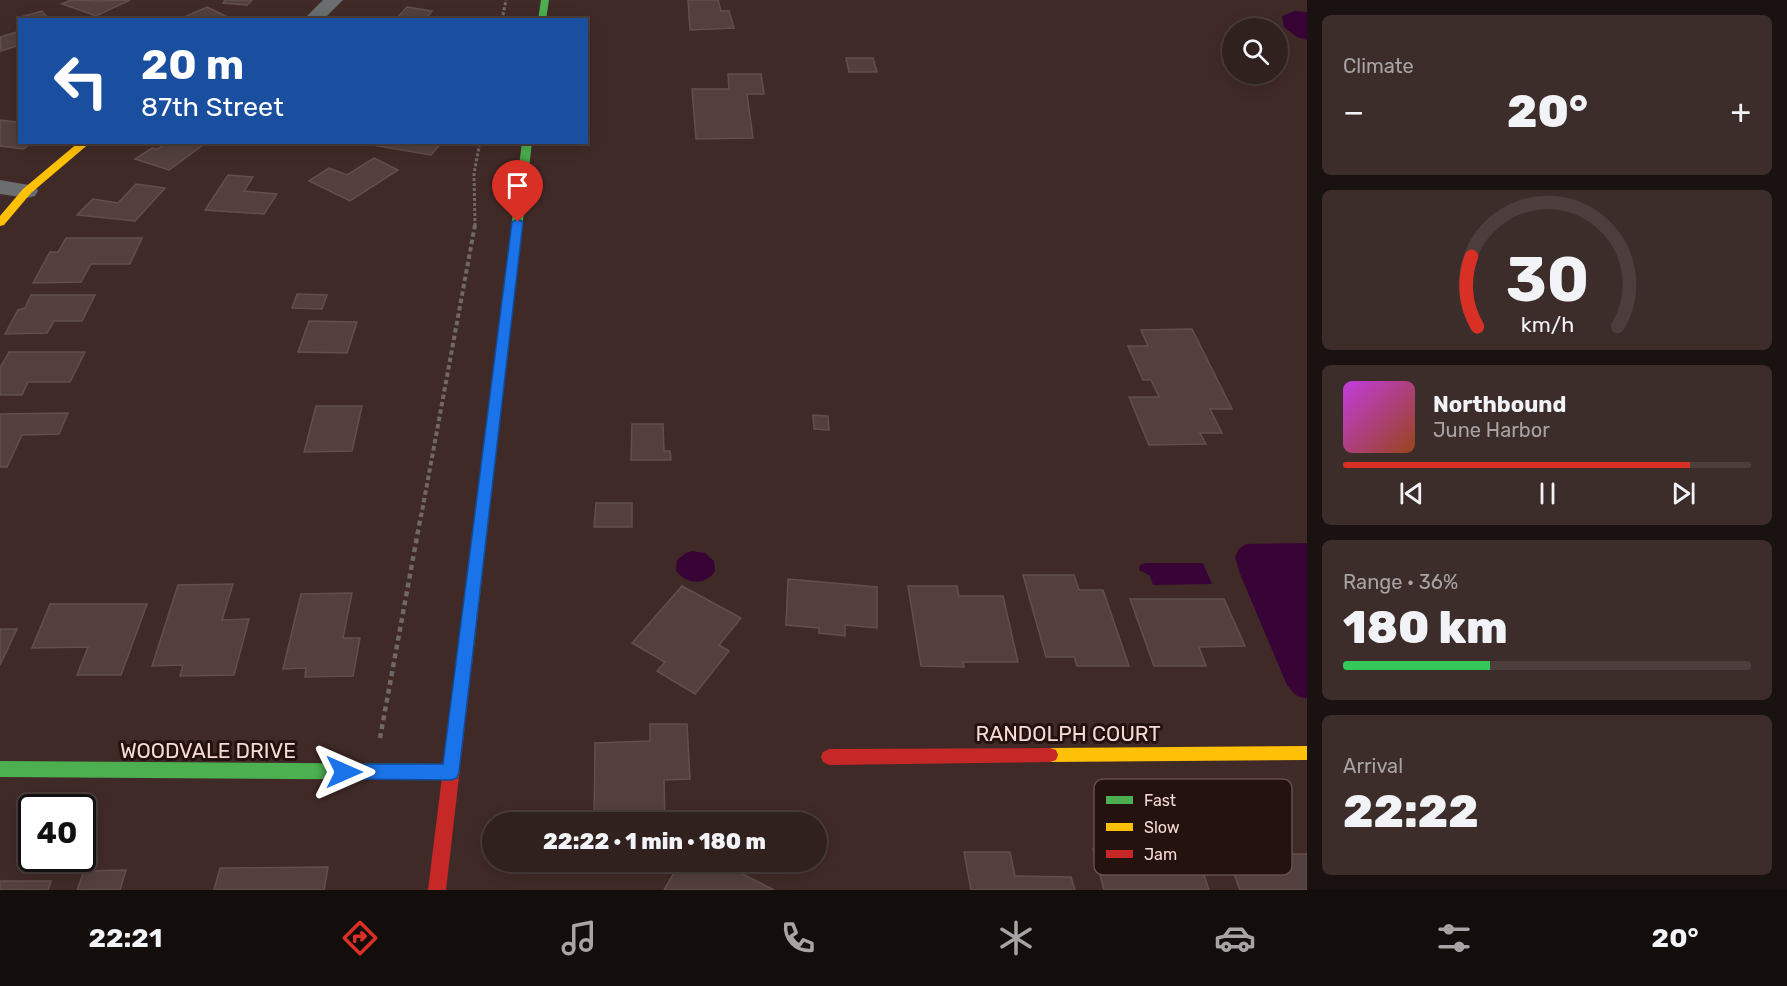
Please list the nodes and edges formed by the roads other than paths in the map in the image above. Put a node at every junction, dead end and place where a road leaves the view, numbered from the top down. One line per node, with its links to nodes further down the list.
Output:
1 (334, 0): 3 (street)
2 (545, 0): 4 (main road)
3 (314, 18)
4 (543, 18)
5 (84, 144): 8 (main road)
6 (527, 144): 13 (main road)
7 (0, 187): 8 (street)
8 (27, 190): 9 (main road)
9 (0, 223)
10 (1307, 753): 11 (main road, RANDOLPH COURT)
11 (829, 757)
12 (0, 769): 13 (main road, WOODVALE DRIVE)
13 (451, 772): 14 (main road)
14 (437, 890)

